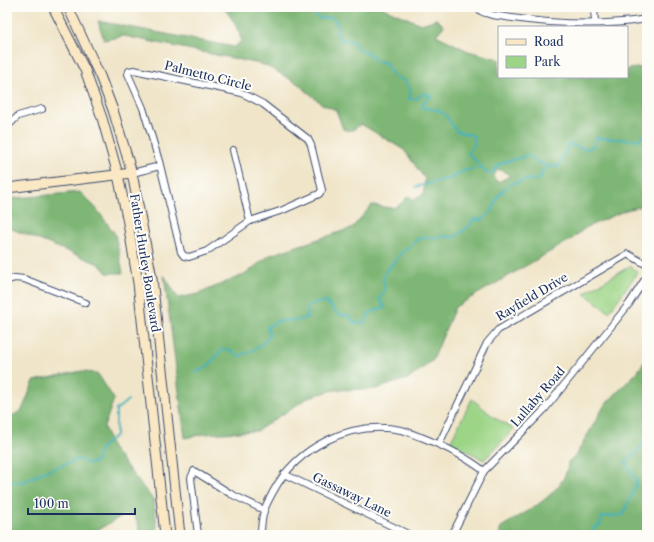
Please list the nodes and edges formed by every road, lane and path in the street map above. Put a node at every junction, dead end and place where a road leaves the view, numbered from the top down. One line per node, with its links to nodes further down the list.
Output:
1 (53, 7): 12 (main road, Father Hurley Boulevard)
2 (68, 7): 11 (main road, Father Hurley Boulevard)
3 (478, 7): 6 (street)
4 (594, 7): 6 (street)
5 (647, 19): 6 (street)
6 (595, 23)
7 (42, 109): 8 (street)
8 (7, 127)
9 (232, 150): 14 (street)
10 (160, 166): 11 (street); 14 (street, Palmetto Circle); 14 (street, Palmetto Circle)
11 (132, 173): 12 (main road); 24 (main road, Father Hurley Boulevard)
12 (118, 175): 13 (main road); 23 (main road, Father Hurley Boulevard)
13 (7, 188)
14 (250, 221)
15 (647, 265): 19 (street, Rayfield Drive)
16 (647, 276): 20 (street, Lullaby Road)
17 (7, 280): 18 (street)
18 (86, 303)
19 (439, 444): 20 (street); 21 (street)
20 (484, 472): 28 (street, Lullaby Road)
21 (284, 474): 22 (street); 27 (street, Gassaway Lane)
22 (264, 510): 25 (street); 26 (street)
23 (165, 535)
24 (180, 535)
25 (198, 535)
26 (261, 535)
27 (410, 535)
28 (452, 535)

